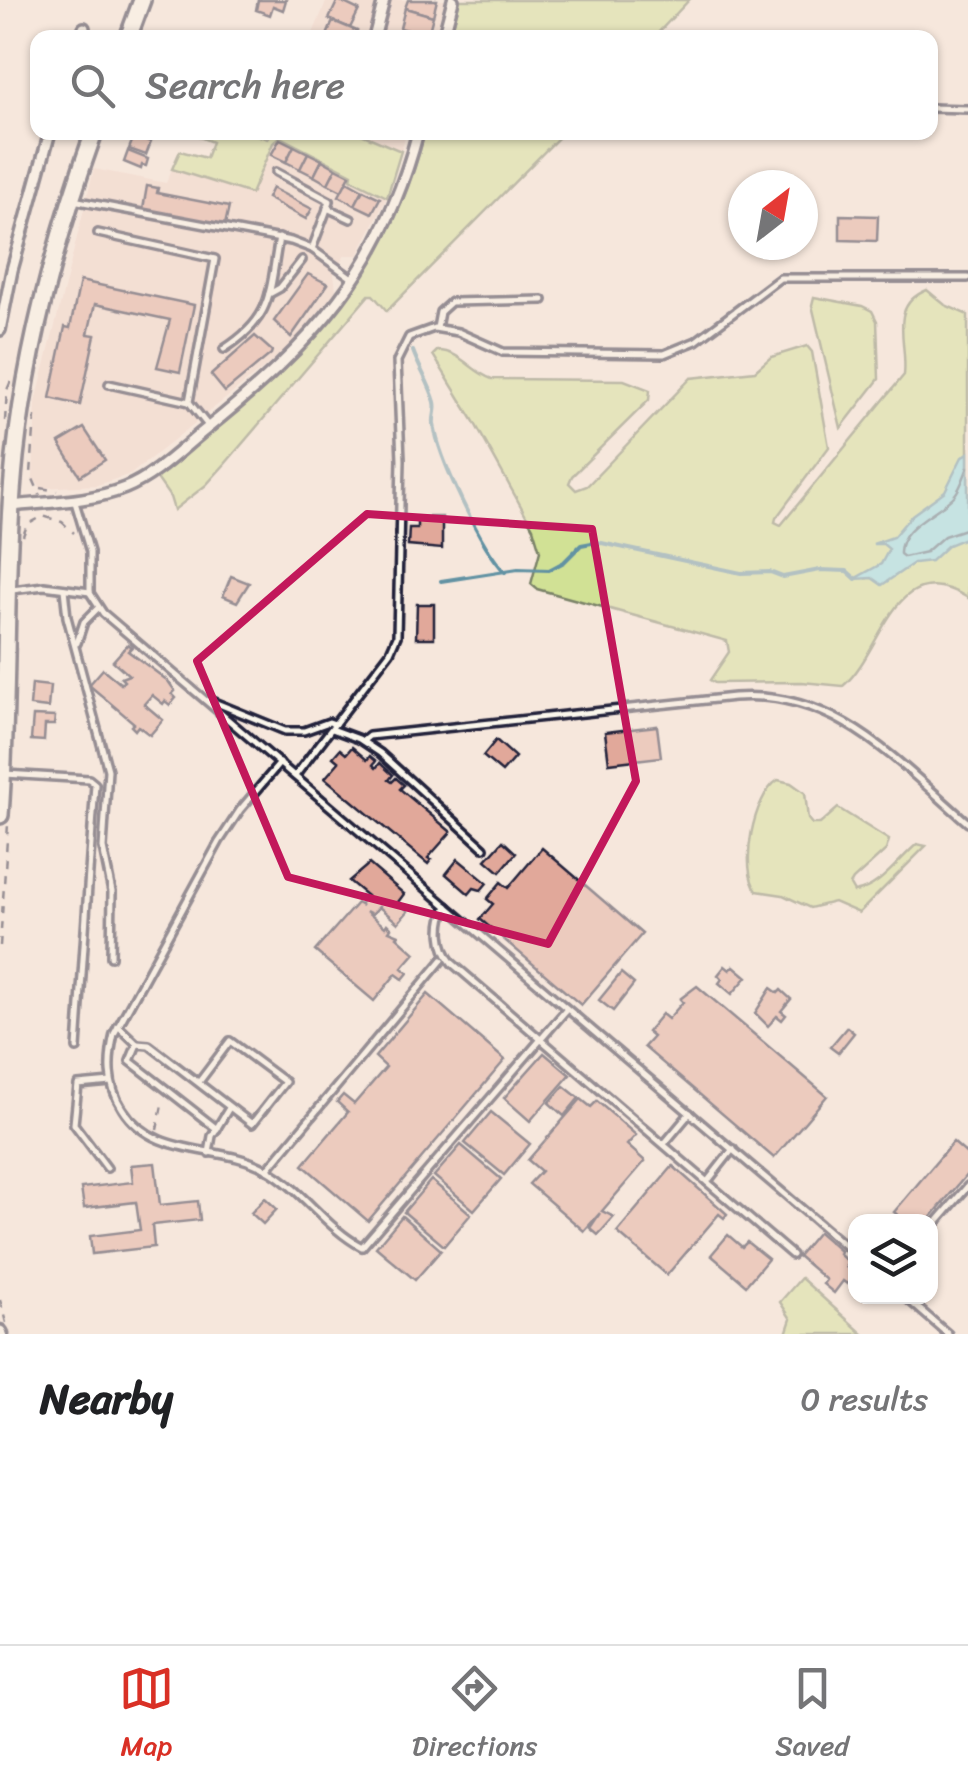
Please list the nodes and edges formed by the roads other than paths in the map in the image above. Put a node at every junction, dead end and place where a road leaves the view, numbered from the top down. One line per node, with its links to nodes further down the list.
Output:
1 (142, 0): 4 (main road)
2 (384, 0): 5 (street)
3 (453, 0): 6 (street)
4 (131, 30)
5 (376, 30)
6 (445, 30)
7 (938, 108): 8 (lane)
8 (968, 109)
9 (48, 140): 25 (street)
10 (91, 140): 13 (main road)
11 (416, 140): 21 (street)
12 (276, 172): 14 (lane)
13 (70, 200): 17 (lane); 31 (main road)
14 (327, 208): 15 (lane); 18 (lane)
15 (351, 218)
16 (98, 234): 28 (lane)
17 (278, 238): 18 (lane); 22 (lane)
18 (312, 248): 21 (lane)
19 (302, 260): 22 (lane)
20 (968, 278): 24 (lane)
21 (354, 279): 29 (street)
22 (269, 294): 26 (lane)
23 (543, 300): 24 (lane)
24 (438, 328): 38 (lane)
25 (0, 330)
26 (224, 349)
27 (109, 384): 28 (lane)
28 (189, 402): 29 (lane)
29 (209, 427): 30 (street)
30 (74, 498): 31 (street); 34 (lane)
31 (6, 506): 32 (main road)
32 (9, 590): 33 (lane); 41 (main road)
33 (64, 590): 34 (lane); 36 (lane)
34 (90, 592): 35 (lane)
35 (98, 608): 36 (lane); 37 (lane)
36 (77, 650): 47 (lane)
37 (197, 694): 38 (lane); 40 (lane)
38 (334, 726): 39 (lane); 42 (lane)
39 (362, 741): 44 (lane); 45 (lane)
40 (280, 764): 42 (lane); 50 (lane)
41 (3, 774): 43 (main road); 53 (lane)
42 (295, 776): 46 (lane)
43 (0, 815)
44 (968, 823)
45 (484, 848)
46 (447, 906): 49 (lane); 51 (lane)
47 (111, 957)
48 (442, 960): 63 (lane)
49 (567, 1009): 51 (lane); 57 (lane)
50 (118, 1026): 52 (lane); 54 (lane)
51 (540, 1040): 59 (lane); 63 (lane)
52 (138, 1044): 55 (lane); 58 (lane)
53 (77, 1048)
54 (111, 1082): 61 (lane); 62 (lane)
55 (198, 1082): 56 (lane); 56 (lane)
56 (229, 1108): 58 (lane)
57 (690, 1113): 59 (lane); 60 (lane)
58 (217, 1129): 61 (lane)
59 (664, 1144): 64 (lane)
60 (733, 1149): 64 (lane); 67 (lane)
61 (210, 1153): 63 (lane)
62 (107, 1168)
63 (267, 1170)
64 (707, 1182): 68 (lane)
65 (968, 1186): 66 (lane)
66 (938, 1221)
67 (848, 1248)
68 (792, 1255)
69 (913, 1304): 70 (lane)
70 (948, 1334)

